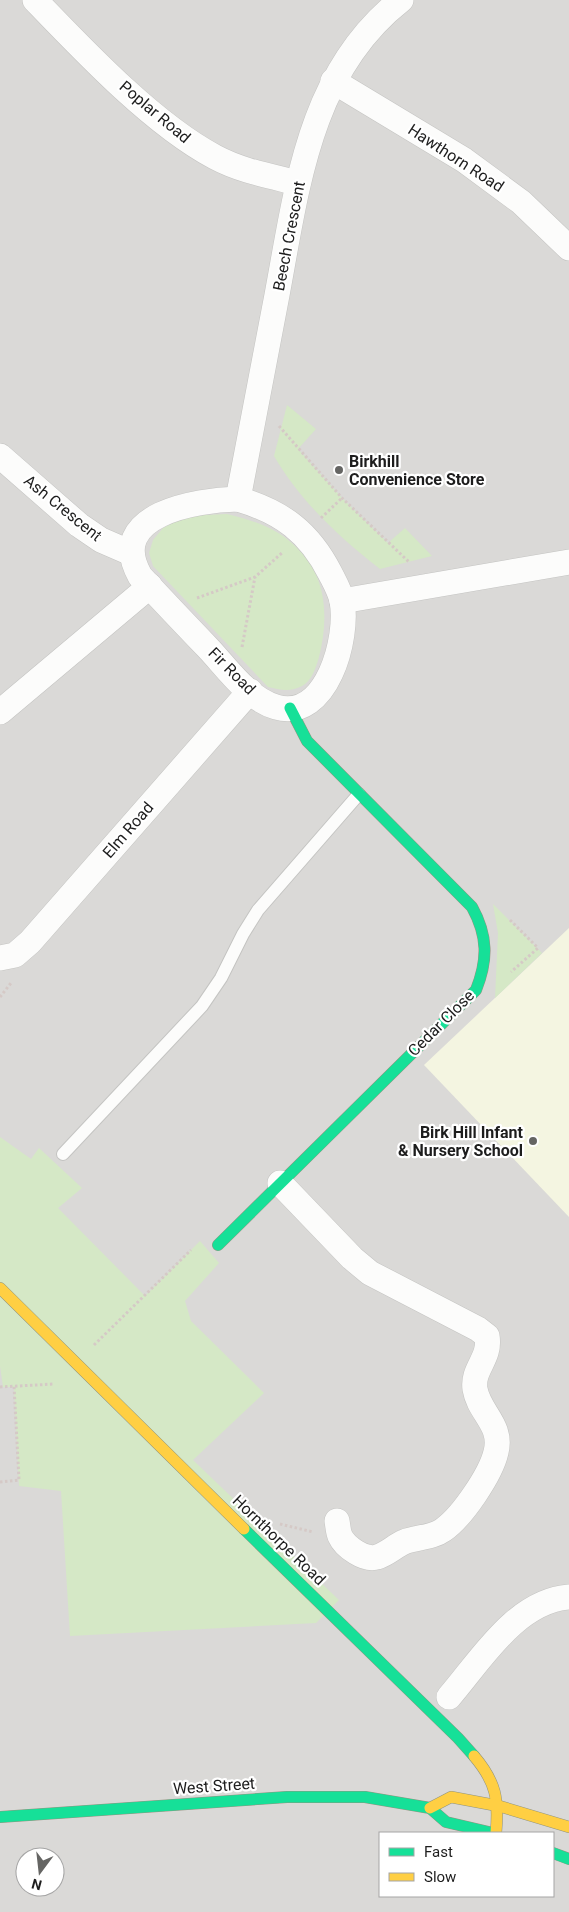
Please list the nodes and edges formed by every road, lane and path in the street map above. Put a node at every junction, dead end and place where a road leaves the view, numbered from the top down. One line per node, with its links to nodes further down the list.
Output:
1 (36, 0): 4 (street, Poplar Road)
2 (401, 0): 3 (street, Beech Crescent)
3 (333, 81): 4 (street, Beech Crescent); 5 (street, Hawthorn Road)
4 (298, 183): 6 (street, Beech Crescent)
5 (569, 248)
6 (257, 400): 8 (street, Beech Crescent); 13 (path)
7 (0, 456): 10 (street, Ash Crescent)
8 (238, 499): 9 (street); 10 (street)
9 (304, 534): 12 (path); 15 (street)
10 (131, 554): 14 (street, Fir Road)
11 (569, 562): 13 (street)
12 (255, 576): 16 (path); 17 (path)
13 (433, 585): 15 (street)
14 (150, 586): 16 (street, Fir Road); 19 (street)
15 (342, 601): 18 (street)
16 (167, 605): 17 (street, Fir Road)
17 (243, 684): 18 (street, Fir Road); 21 (street, Elm Road)
18 (290, 708): 20 (street, Cedar Close)
19 (0, 712)
20 (359, 794): 22 (lane); 23 (street, Cedar Close)
21 (0, 958)
22 (63, 1154)
23 (280, 1183): 24 (street, Cedar Close); 31 (street)
24 (218, 1245): 26 (path)
25 (0, 1288): 26 (street, Hornthorpe Road)
26 (75, 1364): 27 (street, Hornthorpe Road)
27 (93, 1381): 28 (path); 32 (street, Hornthorpe Road)
28 (14, 1386): 29 (path); 30 (path)
29 (0, 1387)
30 (0, 1482)
31 (339, 1530): 32 (path)
32 (251, 1536): 35 (street, Hornthorpe Road)
33 (569, 1597): 34 (street)
34 (449, 1697)
35 (499, 1806): 36 (street); 38 (street); 40 (street, Hornthorpe Road)
36 (430, 1808): 37 (street, West Street); 39 (street, West Street)
37 (0, 1816)
38 (569, 1828)
39 (490, 1832)
40 (494, 1832)
41 (554, 1853): 42 (street)
42 (569, 1859)

